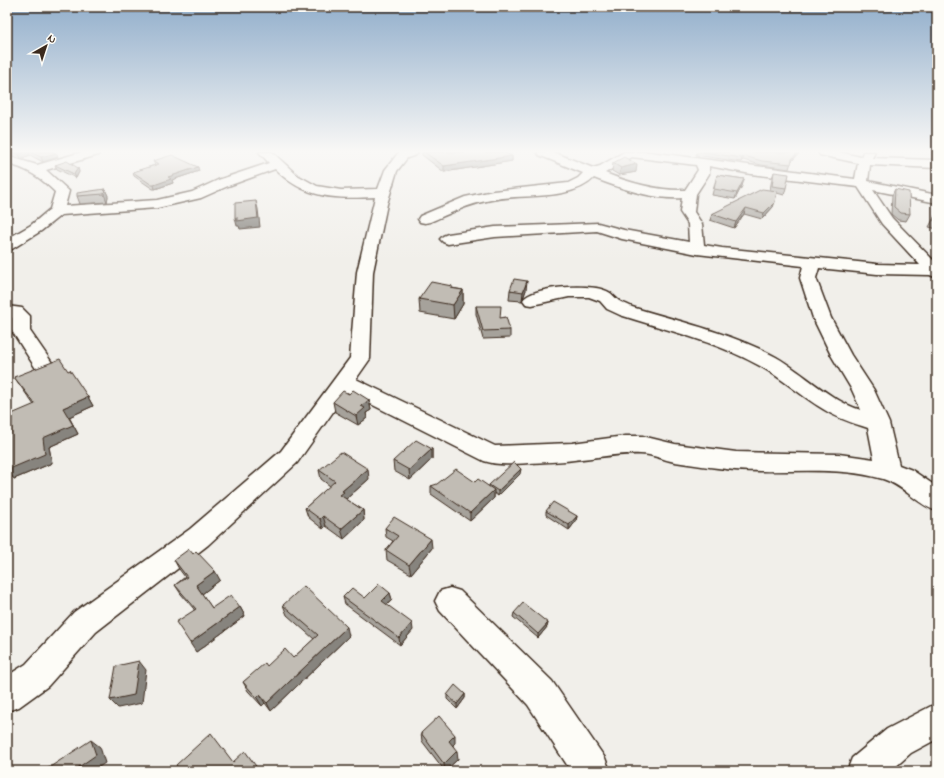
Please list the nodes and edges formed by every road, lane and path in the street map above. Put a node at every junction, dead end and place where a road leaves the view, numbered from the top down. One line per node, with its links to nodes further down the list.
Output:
1 (59, 188): 13 (street)
2 (210, 188): 13 (street)
3 (311, 188): 10 (street)
4 (384, 188): 10 (street)
5 (561, 188): 14 (street)
6 (643, 188): 11 (street)
7 (693, 188): 11 (street)
8 (865, 188): 19 (street)
9 (884, 188): 12 (street)
10 (382, 193): 23 (street)
11 (689, 194): 17 (street)
12 (937, 199)
13 (57, 211): 16 (street)
14 (425, 219)
15 (448, 239): 17 (street)
16 (7, 246)
17 (698, 249): 18 (street)
18 (812, 262): 19 (street); 24 (street)
19 (932, 266)
20 (532, 300): 24 (street)
21 (7, 311): 22 (street)
22 (45, 368)
23 (344, 382): 25 (street); 28 (street)
24 (878, 424): 25 (street)
25 (888, 471): 26 (street)
26 (937, 501)
27 (450, 601): 30 (street)
28 (7, 695)
29 (937, 720): 31 (street)
30 (592, 771)
31 (865, 771)

